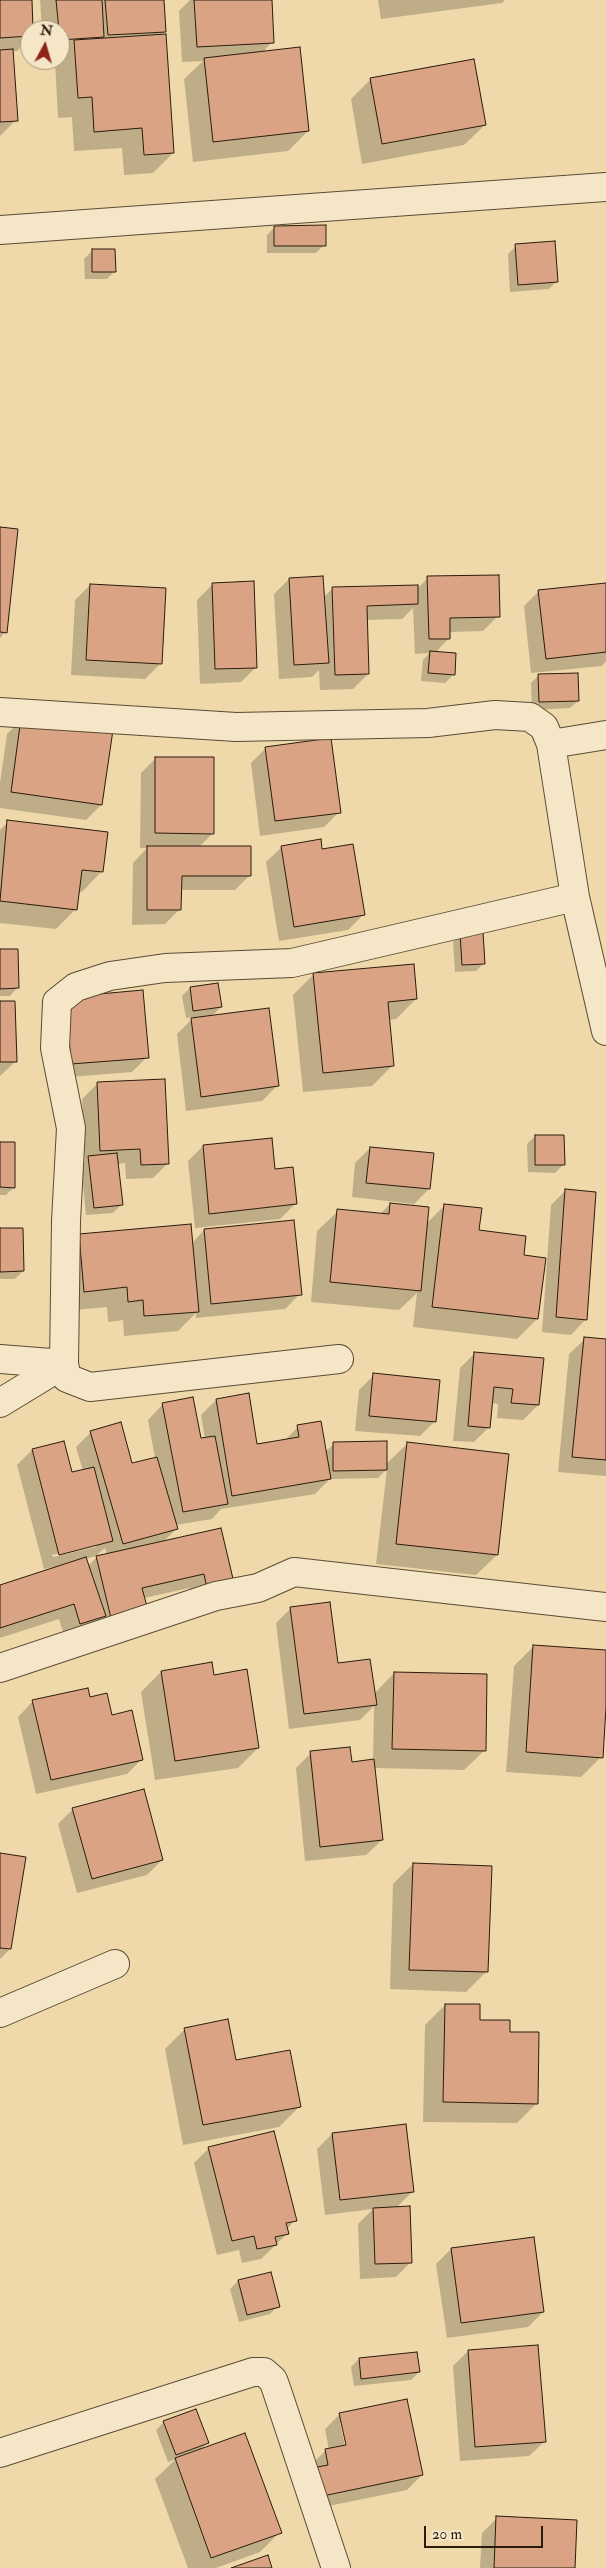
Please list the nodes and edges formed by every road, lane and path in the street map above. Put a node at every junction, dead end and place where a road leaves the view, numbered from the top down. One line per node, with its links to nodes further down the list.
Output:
1 (606, 188): 2 (street)
2 (0, 230)
3 (0, 712): 5 (street)
4 (606, 735): 5 (street)
5 (552, 744): 6 (street)
6 (575, 897): 7 (street); 10 (street)
7 (606, 1032)
8 (338, 1358): 10 (street)
9 (0, 1359): 10 (street)
10 (64, 1364): 11 (street)
11 (0, 1403)
12 (606, 1607): 13 (street)
13 (0, 1668)
14 (115, 1964): 15 (street)
15 (0, 2013)
16 (0, 2453): 17 (street)
17 (336, 2568)

